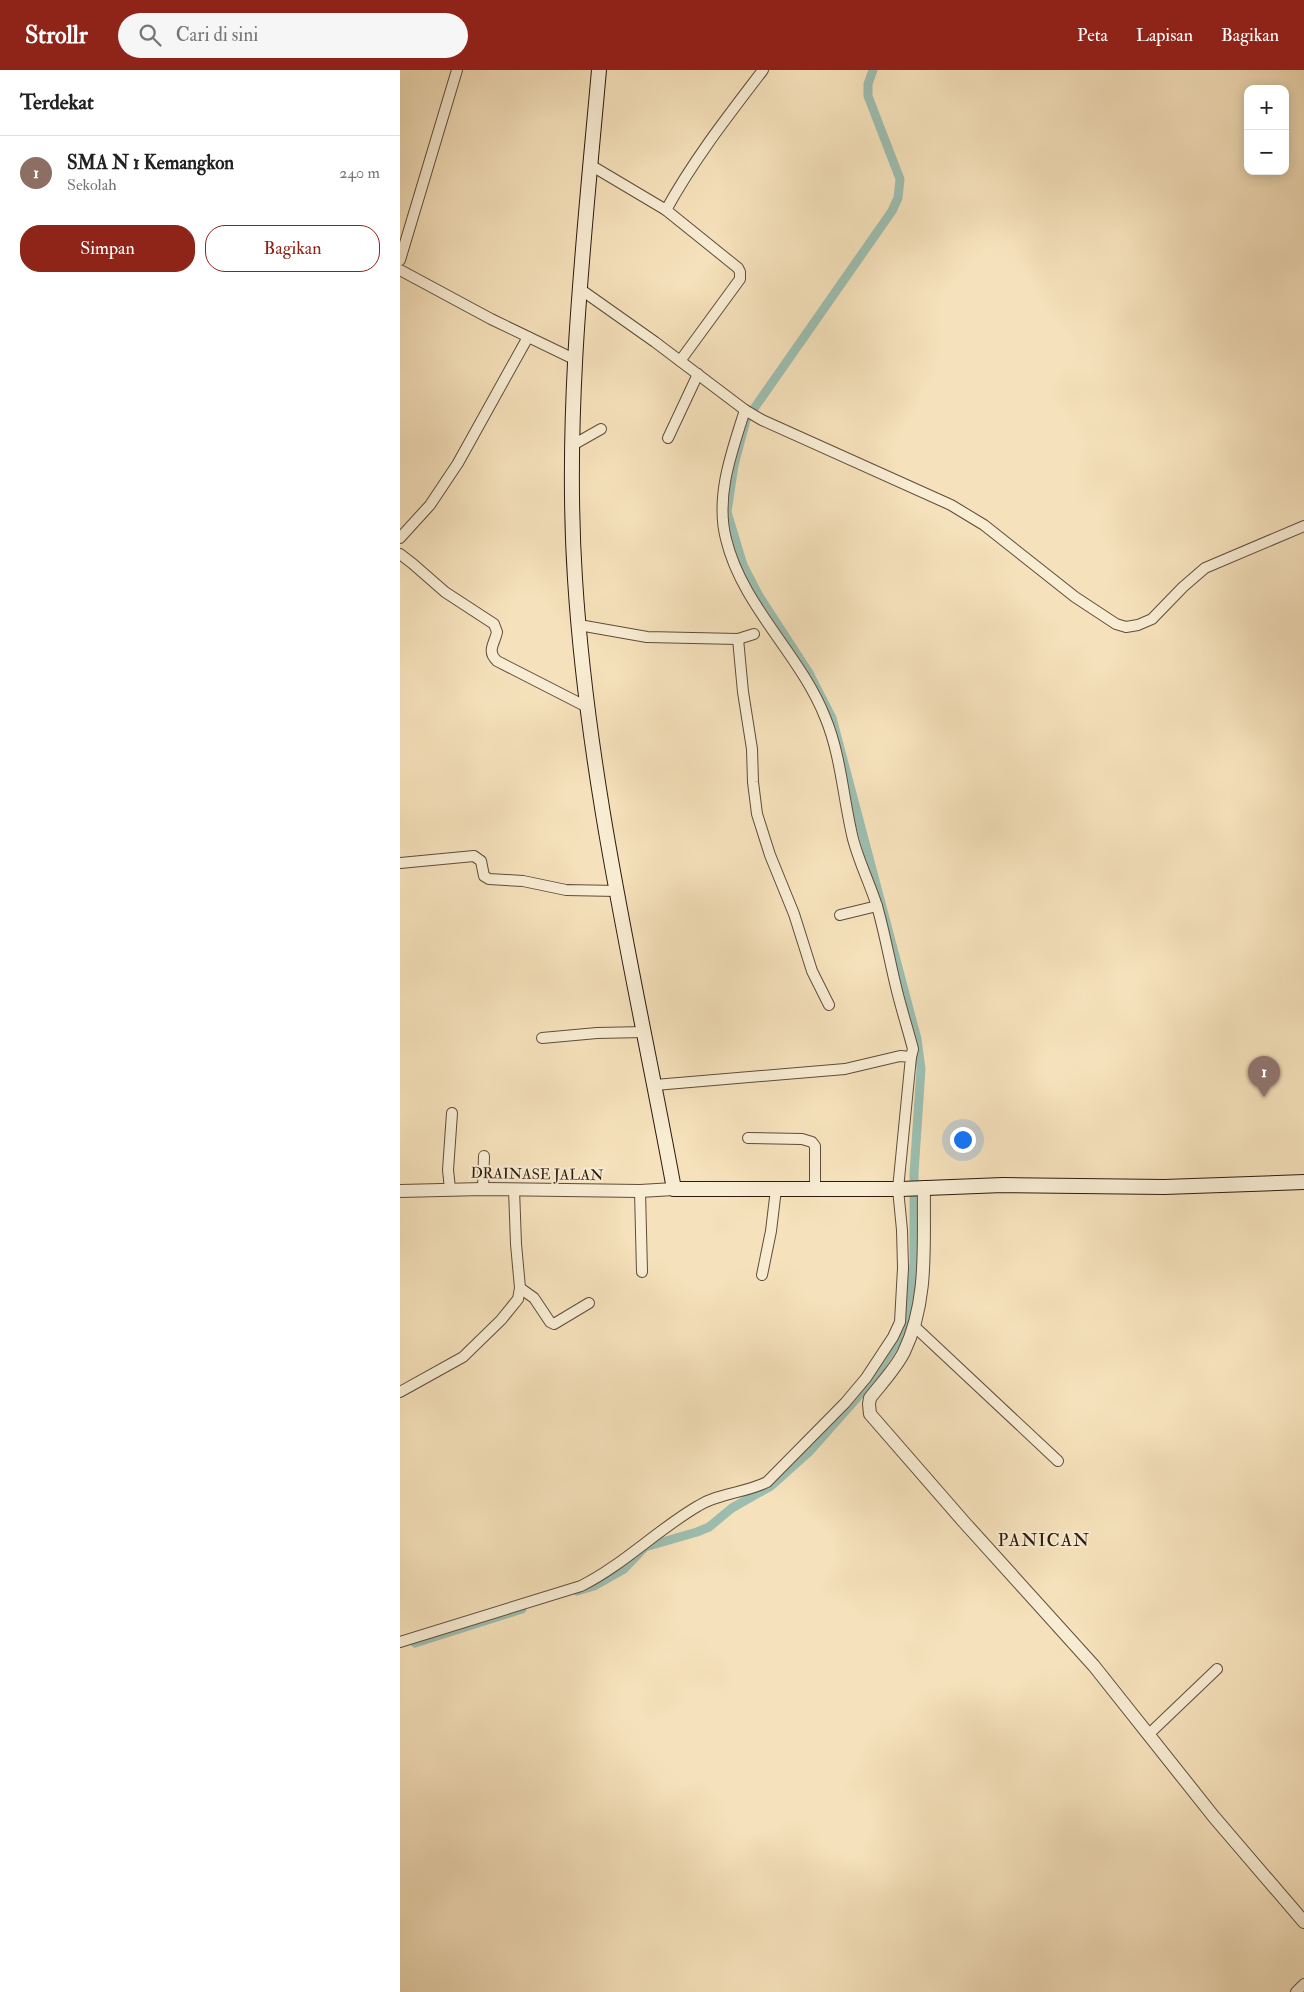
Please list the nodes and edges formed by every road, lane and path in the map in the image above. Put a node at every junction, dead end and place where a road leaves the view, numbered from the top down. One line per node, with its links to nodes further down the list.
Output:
1 (458, 70): 6 (street)
2 (599, 70): 4 (main road)
3 (763, 70): 5 (street)
4 (592, 166): 5 (street); 8 (main road)
5 (666, 210): 11 (street)
6 (400, 260)
7 (400, 270): 9 (street)
8 (580, 289): 10 (main road); 11 (street)
9 (528, 337): 10 (street); 18 (street)
10 (574, 359): 16 (main road)
11 (680, 361): 12 (street)
12 (698, 374): 13 (street); 15 (street)
13 (749, 412): 17 (street); 26 (street)
14 (601, 429): 16 (street)
15 (668, 438)
16 (571, 446): 20 (main road)
17 (1304, 526)
18 (400, 538)
19 (400, 554): 23 (street)
20 (579, 625): 22 (street); 23 (main road)
21 (754, 634): 22 (street)
22 (738, 638): 28 (street)
23 (587, 707): 25 (main road)
24 (400, 863): 25 (street)
25 (617, 891): 29 (main road)
26 (877, 906): 27 (street); 31 (street)
27 (840, 915)
28 (828, 1005)
29 (644, 1032): 30 (street); 32 (main road)
30 (542, 1038)
31 (911, 1057): 32 (street); 44 (street)
32 (655, 1085): 42 (main road)
33 (452, 1113): 39 (street)
34 (748, 1138): 38 (street)
35 (484, 1156): 40 (street)
36 (1304, 1182): 37 (main road)
37 (924, 1187): 44 (main road); 51 (street)
38 (816, 1188): 43 (main road); 44 (main road)
39 (450, 1189): 40 (street, DRAINASE JALAN); 45 (street, DRAINASE JALAN)
40 (483, 1189): 41 (street, DRAINASE JALAN)
41 (514, 1189): 46 (street, DRAINASE JALAN); 49 (street)
42 (674, 1189): 43 (main road); 46 (street, DRAINASE JALAN)
43 (776, 1189): 48 (street)
44 (900, 1189): 54 (street)
45 (400, 1191)
46 (640, 1191): 47 (street)
47 (642, 1272)
48 (762, 1275)
49 (520, 1288): 50 (street); 52 (street)
50 (588, 1302)
51 (915, 1327): 53 (street); 56 (street)
52 (400, 1392)
53 (1058, 1461)
54 (400, 1642)
55 (1217, 1669): 56 (street)
56 (1149, 1734): 57 (street)
57 (1304, 1922)
58 (1304, 1984): 59 (street)
59 (1296, 1992)

